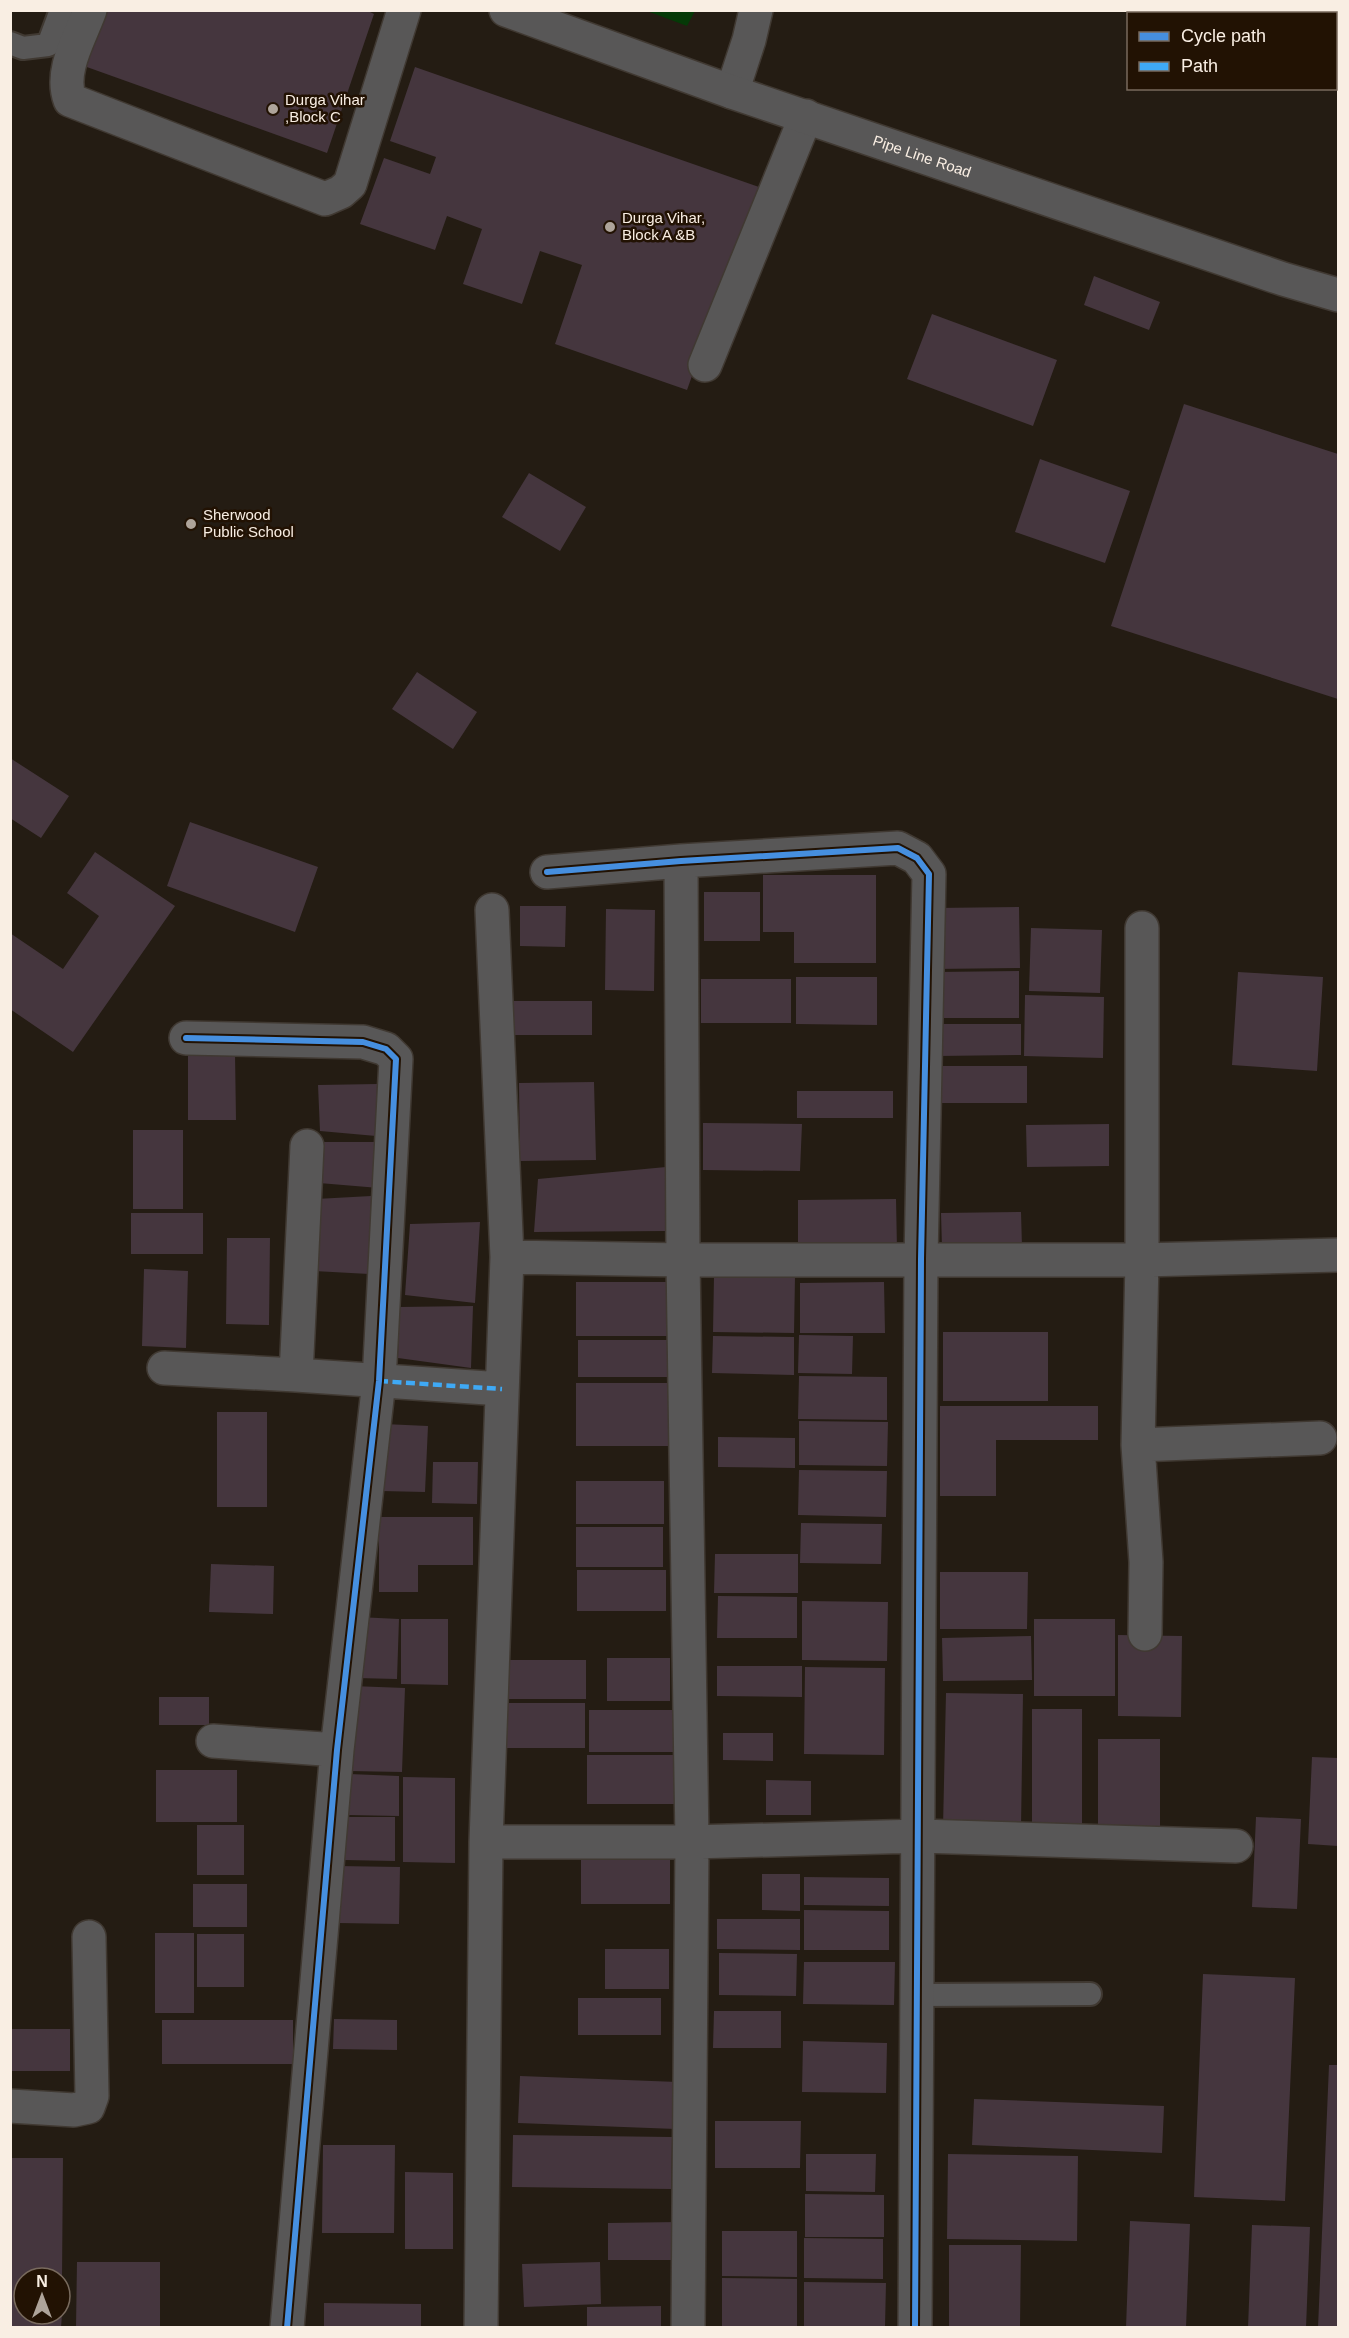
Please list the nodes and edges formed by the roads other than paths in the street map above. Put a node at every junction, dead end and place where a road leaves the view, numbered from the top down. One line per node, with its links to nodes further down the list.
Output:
1 (61, 10): 6 (lane)
2 (90, 10): 3 (street)
3 (404, 10)
4 (506, 10): 7 (street, Pipe Line Road)
5 (756, 10): 7 (street)
6 (10, 43)
7 (732, 92): 8 (street, Pipe Line Road)
8 (806, 116): 9 (street, Pipe Line Road); 10 (street)
9 (1338, 296)
10 (705, 365)
11 (681, 861): 12 (street); 19 (street); 20 (street)
12 (547, 872)
13 (492, 910): 18 (street)
14 (1142, 928): 21 (street)
15 (186, 1038): 24 (street)
16 (307, 1146): 23 (street)
17 (1338, 1256): 21 (street)
18 (507, 1257): 20 (street); 25 (street)
19 (921, 1259): 20 (street); 21 (street); 31 (street)
20 (683, 1260): 33 (street)
21 (1142, 1260): 27 (street)
22 (164, 1368): 23 (street)
23 (296, 1375): 24 (street)
24 (379, 1381): 25 (street); 30 (street)
25 (502, 1389): 32 (street)
26 (1320, 1438): 27 (street)
27 (1138, 1445): 28 (street)
28 (1145, 1634)
29 (213, 1741): 30 (street)
30 (337, 1750): 39 (street)
31 (920, 1836): 33 (street); 34 (street); 37 (street)
32 (486, 1842): 33 (street); 40 (street)
33 (692, 1842): 41 (street)
34 (1236, 1846)
35 (89, 1938): 38 (street)
36 (1089, 1994): 37 (lane)
37 (918, 1995): 42 (street)
38 (10, 2106)
39 (287, 2328)
40 (482, 2328)
41 (688, 2328)
42 (915, 2328)

